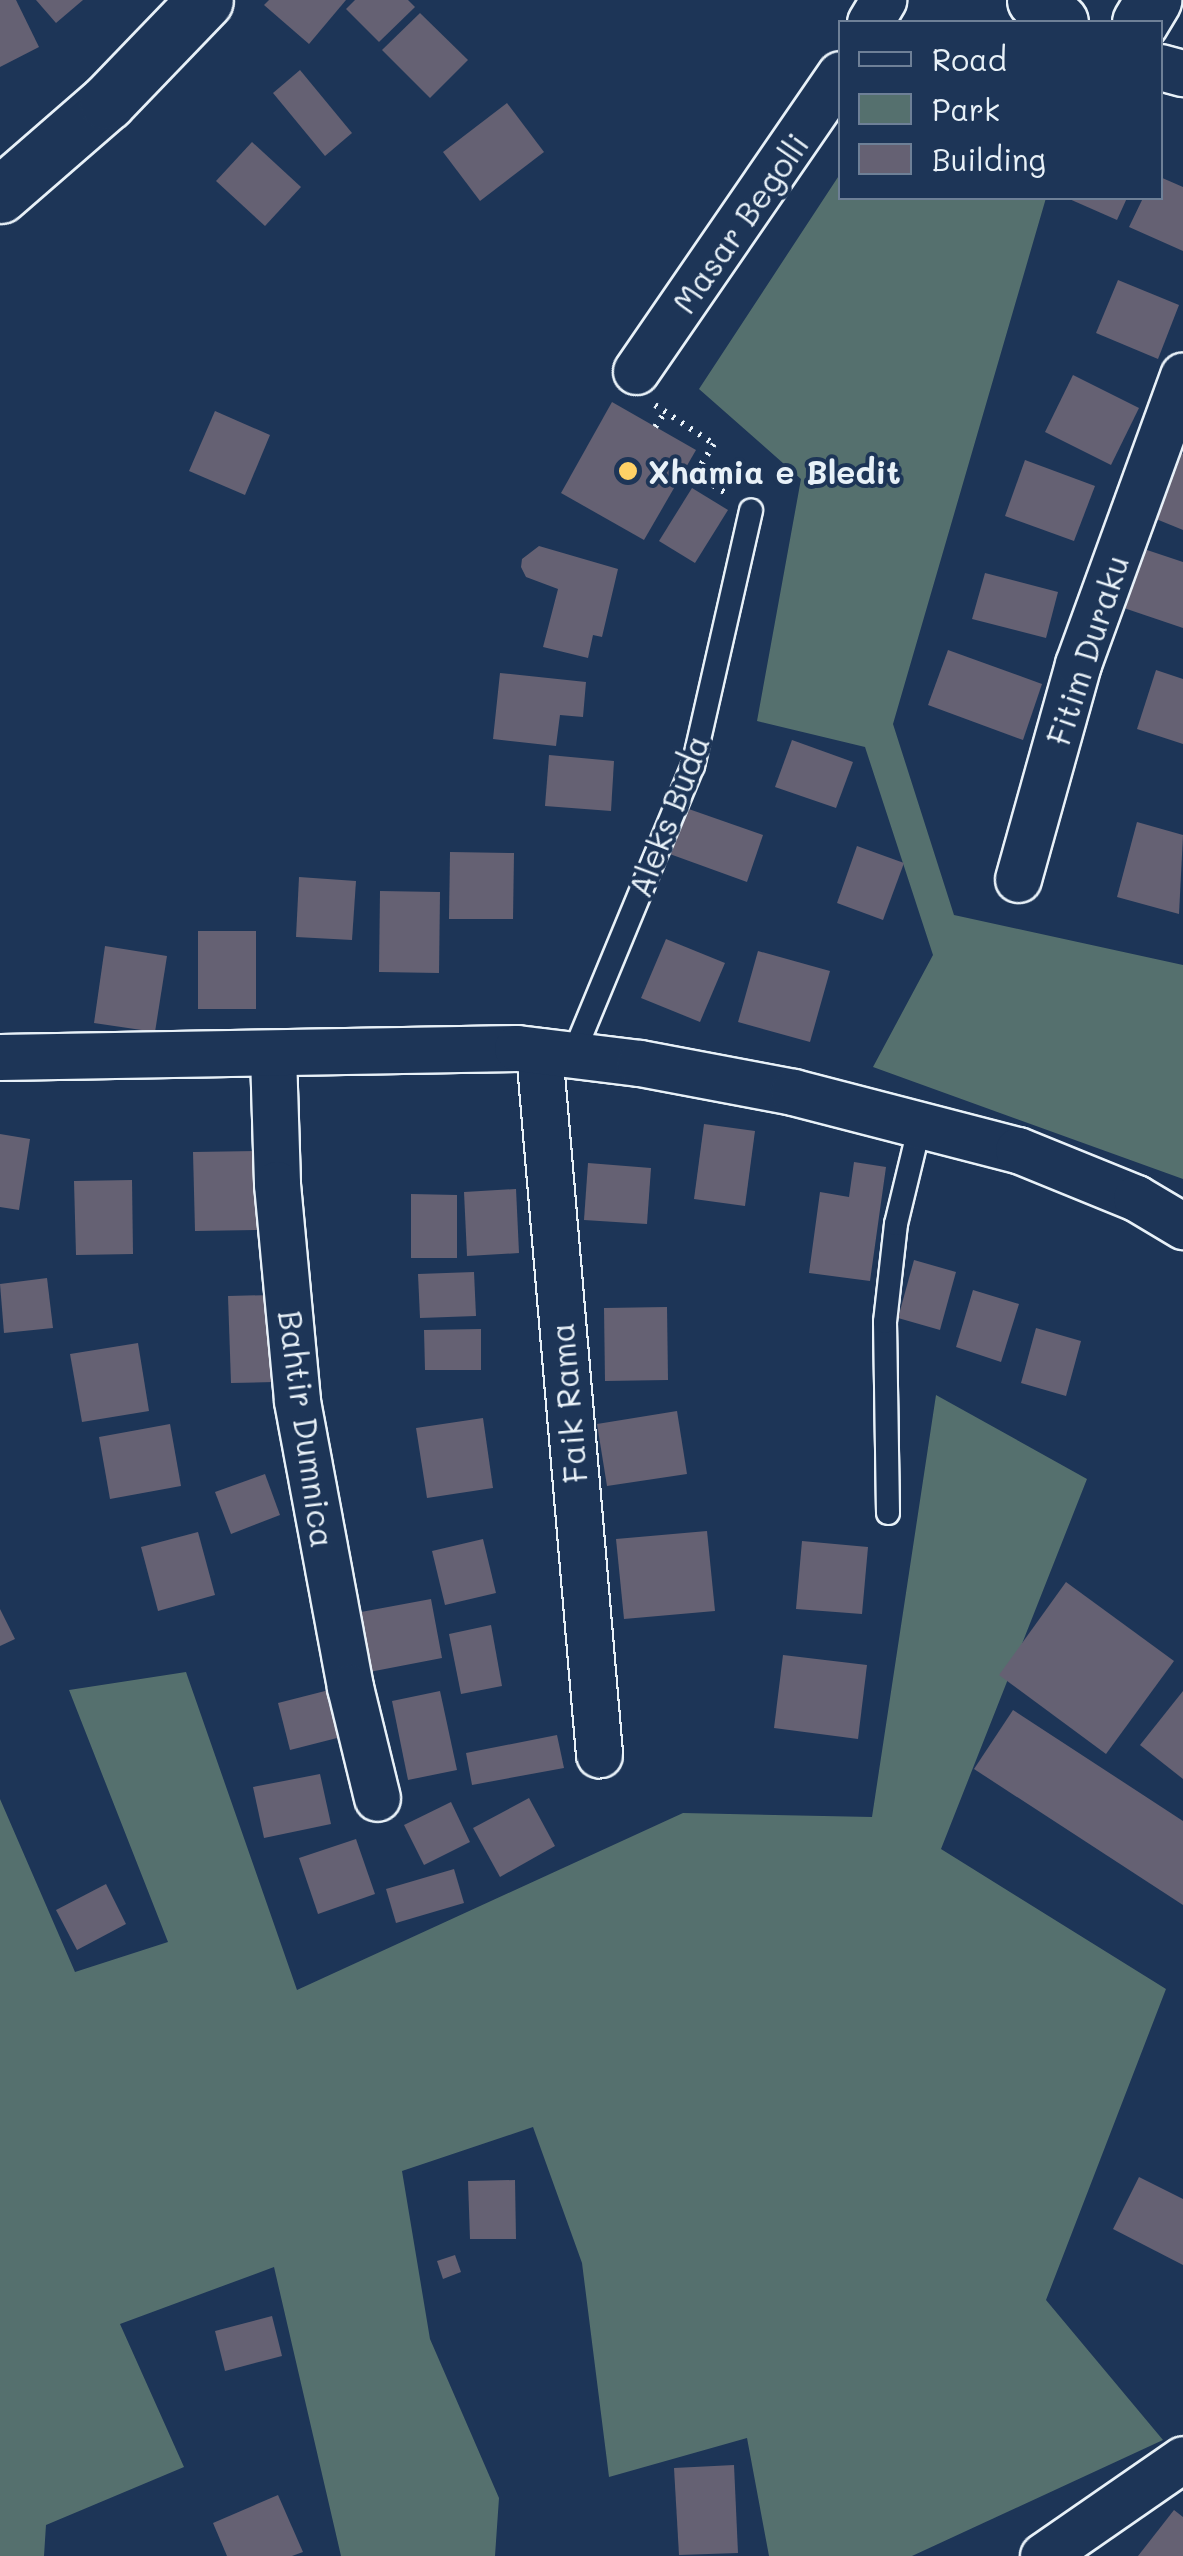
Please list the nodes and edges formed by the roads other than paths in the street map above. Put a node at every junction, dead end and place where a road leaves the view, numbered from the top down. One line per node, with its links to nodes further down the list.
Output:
1 (204, 0): 5 (street)
2 (1035, 0): 3 (street)
3 (1058, 20)
4 (838, 77): 6 (street, Masar Begolli)
5 (0, 195)
6 (636, 370)
7 (1183, 376): 8 (street, Fitim Duraku)
8 (1173, 428): 10 (street, Fitim Duraku)
9 (752, 510): 11 (lane, Aleks Buda)
10 (1018, 879)
11 (556, 1053): 12 (street); 14 (street); 17 (street, Faik Rama)
12 (273, 1055): 13 (street); 18 (street, Bahtir Dumnica)
13 (0, 1057)
14 (920, 1125): 15 (street); 16 (lane)
15 (1183, 1226)
16 (888, 1513)
17 (600, 1754)
18 (377, 1798)
19 (1183, 2459): 20 (street)
20 (1043, 2556)

